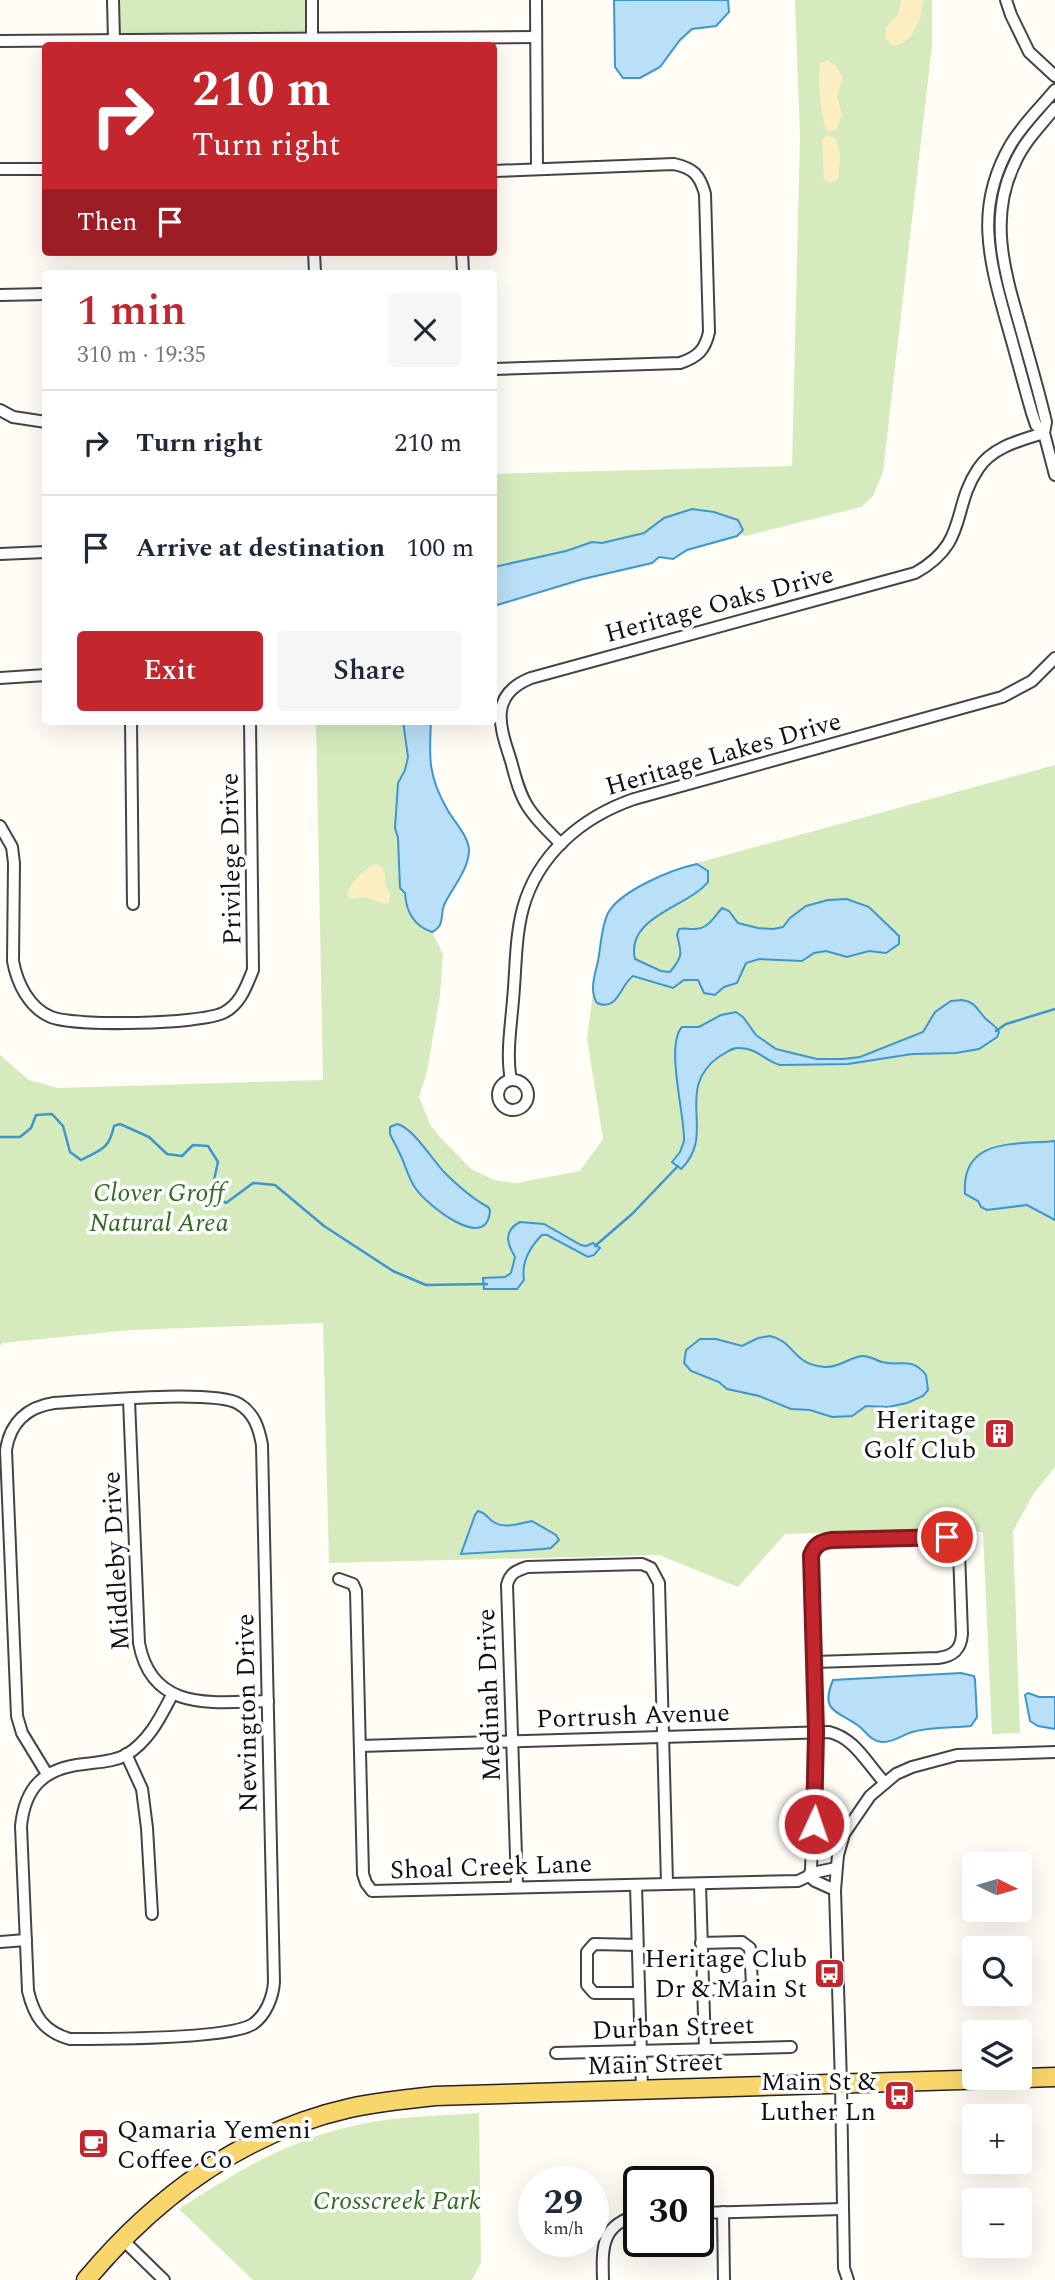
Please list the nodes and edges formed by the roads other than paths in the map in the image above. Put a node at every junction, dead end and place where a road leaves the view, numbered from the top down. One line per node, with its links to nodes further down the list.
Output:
1 (113, 0): 6 (street)
2 (312, 0): 8 (street)
3 (536, 0): 5 (street)
4 (1006, 0): 9 (street)
5 (536, 37): 8 (street); 14 (street)
6 (114, 40): 7 (street); 8 (street)
7 (0, 41)
8 (312, 42)
9 (1055, 76)
10 (1055, 90): 21 (street)
11 (1055, 108): 21 (street)
12 (0, 169): 13 (street)
13 (42, 169)
14 (537, 169): 15 (street); 18 (street)
15 (497, 171)
16 (42, 294): 17 (street)
17 (0, 295)
18 (497, 369)
19 (0, 410): 20 (street)
20 (42, 421)
21 (1044, 433): 22 (street); 31 (street, Heritage Oaks Drive)
22 (1055, 475)
23 (42, 552): 24 (street)
24 (0, 554)
25 (1055, 658): 31 (street, Heritage Lakes Drive)
26 (42, 676): 27 (street)
27 (0, 678)
28 (131, 725): 32 (street)
29 (250, 725): 30 (street, Privilege Drive)
30 (0, 826)
31 (561, 844): 33 (street, Heritage Lakes Drive)
32 (133, 904)
33 (511, 1080)
34 (129, 1399): 35 (street); 38 (street, Middleby Drive); 39 (street, Newington Drive)
35 (3, 1474): 46 (street)
36 (340, 1579): 43 (street, Shoal Creek Lane)
37 (815, 1662): 37 (street); 40 (street)
38 (172, 1695): 39 (street); 45 (street)
39 (268, 1701): 56 (street, Newington Drive)
40 (816, 1732): 41 (street, Portrush Avenue); 47 (street, Portrush Avenue); 49 (street)
41 (663, 1736): 42 (street, Portrush Avenue); 42 (street, Medinah Drive); 50 (street)
42 (513, 1741): 43 (street, Portrush Avenue); 53 (street, Medinah Drive)
43 (360, 1746): 53 (street, Shoal Creek Lane)
44 (1055, 1752): 47 (street)
45 (126, 1754): 46 (street); 55 (street)
46 (47, 1774): 56 (street)
47 (885, 1783): 48 (street)
48 (836, 1868): 49 (street, Shoal Creek Lane); 54 (street)
49 (809, 1875): 51 (street, Shoal Creek Lane); 54 (street)
50 (667, 1883): 51 (street, Shoal Creek Lane); 52 (street, Shoal Creek Lane)
51 (700, 1884): 58 (street)
52 (636, 1885): 53 (street, Shoal Creek Lane); 59 (street)
53 (517, 1886)
54 (835, 1890): 67 (street)
55 (152, 1914)
56 (26, 1940): 57 (street)
57 (0, 1942)
58 (701, 1943): 60 (street); 60 (street)
59 (637, 1945): 61 (street); 61 (street)
60 (703, 1990): 63 (street)
61 (638, 1993): 64 (street)
62 (791, 2047): 63 (street, Durban Street)
63 (705, 2049): 64 (street, Durban Street)
64 (641, 2051): 65 (street, Durban Street); 68 (street)
65 (556, 2053)
66 (1055, 2077): 67 (main road, Main Street)
67 (841, 2083): 68 (main road, Main Street); 69 (street)
68 (642, 2090): 73 (main road, Main Street)
69 (842, 2209): 71 (street); 78 (street)
70 (714, 2212): 71 (street)
71 (723, 2212): 77 (street)
72 (623, 2219): 76 (street)
73 (122, 2240): 74 (main road, Main Street); 75 (street)
74 (86, 2280)
75 (164, 2280)
76 (603, 2280)
77 (724, 2280)
78 (848, 2280)

